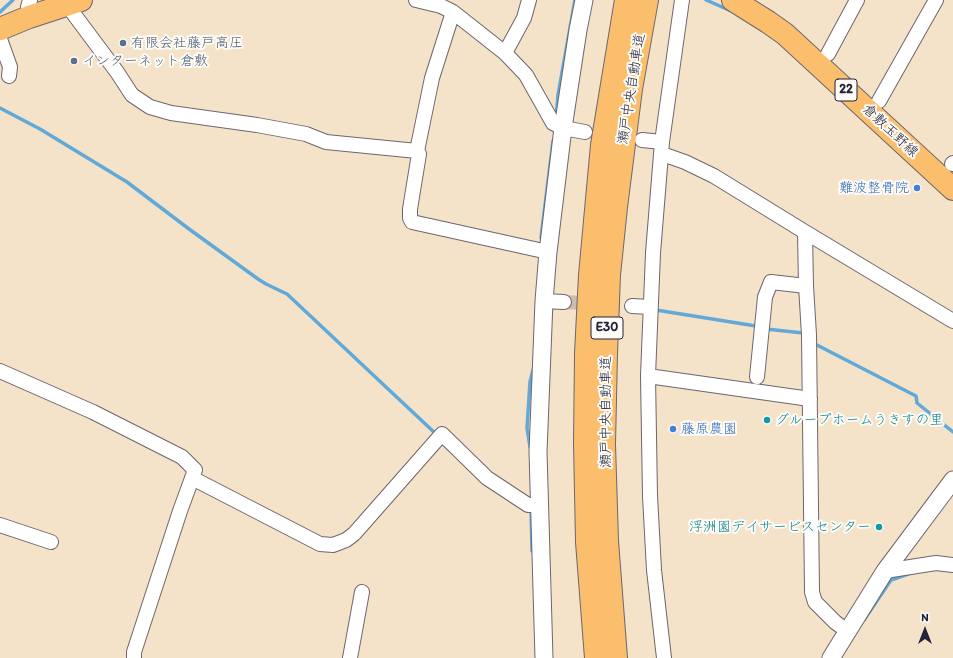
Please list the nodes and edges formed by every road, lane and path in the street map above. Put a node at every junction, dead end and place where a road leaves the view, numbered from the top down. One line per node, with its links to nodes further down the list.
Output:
1 (416, 0): 12 (street)
2 (529, 0): 15 (street)
3 (584, 0): 19 (street)
4 (626, 0): 49 (main road, 瀬戸中央自動車道 / E30)
5 (647, 0): 50 (main road, 瀬戸中央自動車道 / E30)
6 (682, 0): 22 (street)
7 (857, 0): 16 (street)
8 (936, 0): 18 (street)
9 (74, 2): 11 (main road); 23 (street)
10 (746, 3): 24 (main road, 倉敷玉野線 / 22)
11 (30, 9): 13 (main road)
12 (453, 12): 15 (street); 23 (street)
13 (0, 30)
14 (0, 39): 17 (street)
15 (506, 52): 19 (street)
16 (828, 54)
17 (9, 76)
18 (879, 101)
19 (563, 128): 20 (street); 26 (street)
20 (585, 132)
21 (642, 140): 22 (street)
22 (661, 149): 25 (street); 31 (street)
23 (417, 151): 26 (street)
24 (953, 189)
25 (805, 232): 27 (street); 32 (street)
26 (548, 252): 28 (street)
27 (806, 286): 35 (street); 36 (street)
28 (544, 300): 29 (street); 39 (street)
29 (564, 302)
30 (632, 306): 31 (street)
31 (650, 307): 34 (street)
32 (953, 321)
33 (0, 371): 37 (street)
34 (648, 376): 36 (street); 51 (street)
35 (756, 377)
36 (810, 399): 45 (street)
37 (192, 478): 39 (street); 46 (street)
38 (953, 480): 43 (street)
39 (534, 505): 48 (street)
40 (0, 525): 41 (street)
41 (51, 542)
42 (952, 567): 43 (street)
43 (885, 571): 45 (street)
44 (362, 592): 47 (street)
45 (847, 631): 52 (street)
46 (134, 658)
47 (350, 658)
48 (544, 658)
49 (596, 658)
50 (616, 658)
51 (664, 658)
52 (831, 658)

